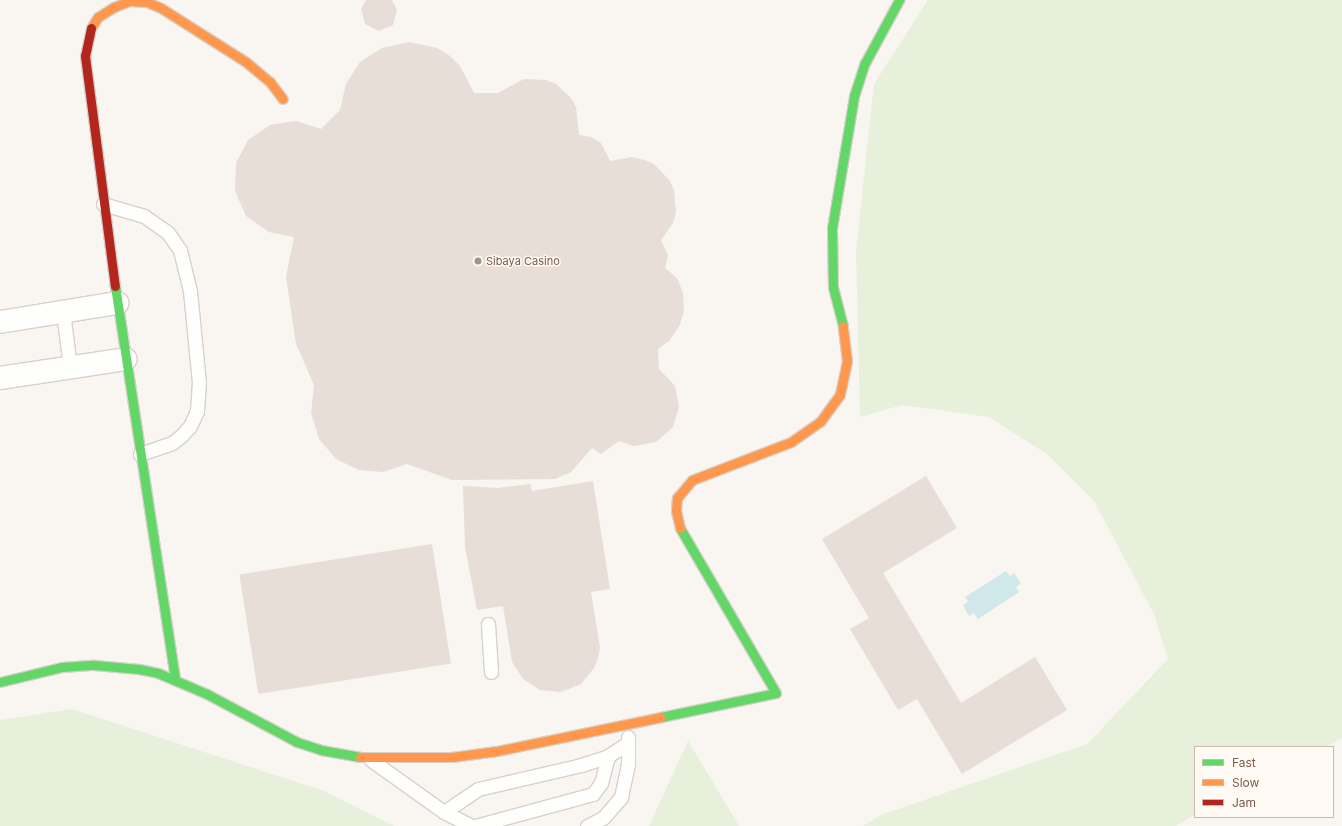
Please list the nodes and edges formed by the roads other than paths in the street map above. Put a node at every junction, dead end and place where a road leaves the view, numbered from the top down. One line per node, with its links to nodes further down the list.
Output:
1 (899, 0): 15 (street)
2 (283, 98): 3 (street)
3 (103, 204): 4 (street); 10 (lane)
4 (117, 303): 5 (street); 7 (street)
5 (63, 312): 6 (street); 8 (lane)
6 (0, 322)
7 (126, 359): 8 (street); 10 (street)
8 (70, 367): 9 (street)
9 (0, 378)
10 (140, 454): 13 (street)
11 (488, 624): 12 (lane)
12 (491, 672)
13 (175, 680): 14 (street); 18 (street)
14 (0, 682)
15 (626, 723): 16 (lane); 18 (street)
16 (628, 743): 17 (lane); 22 (lane)
17 (608, 756): 19 (lane); 21 (lane)
18 (370, 759): 19 (lane)
19 (444, 812): 20 (lane)
20 (471, 826)
21 (475, 826)
22 (587, 826)

